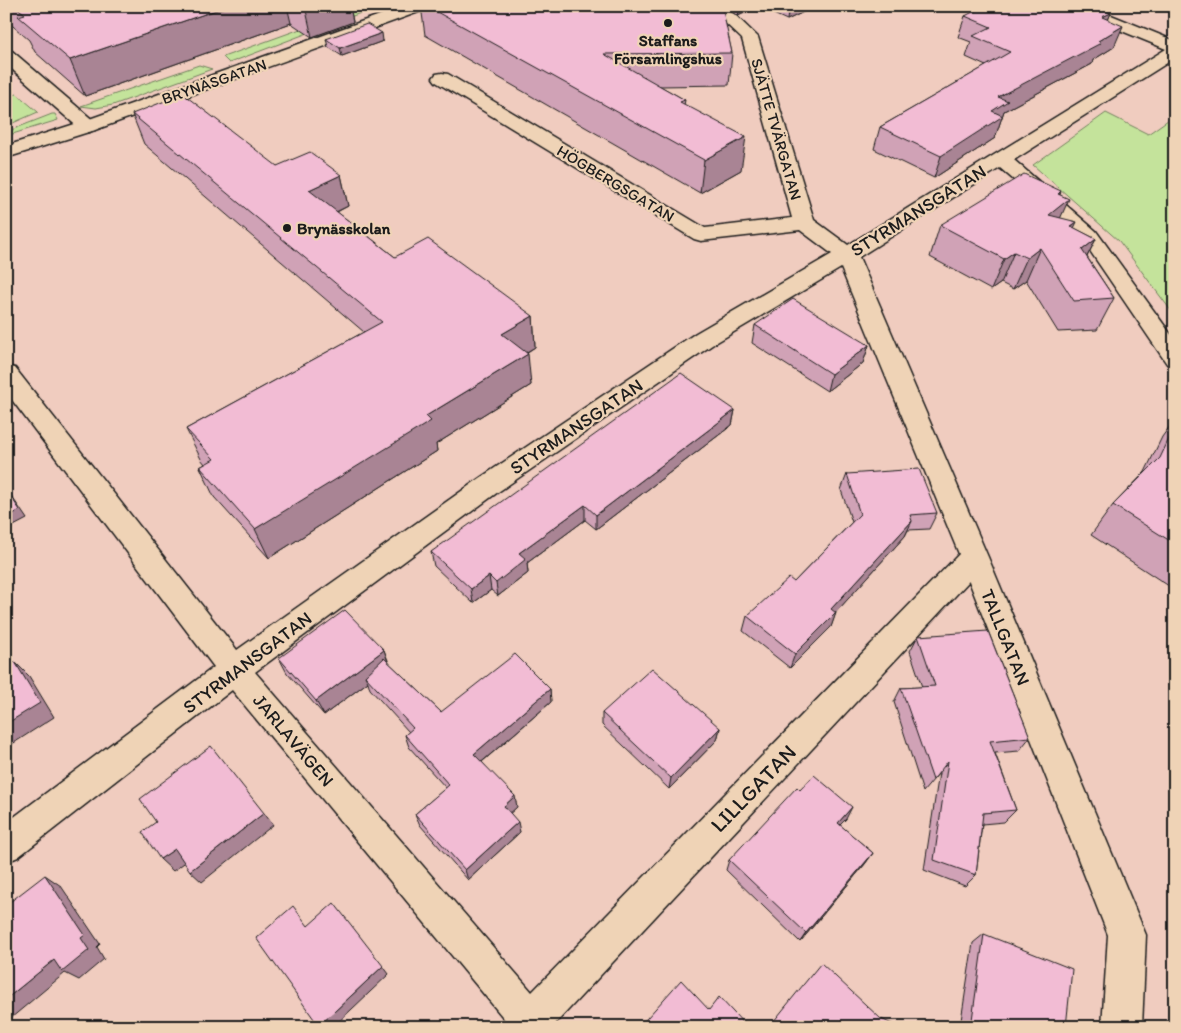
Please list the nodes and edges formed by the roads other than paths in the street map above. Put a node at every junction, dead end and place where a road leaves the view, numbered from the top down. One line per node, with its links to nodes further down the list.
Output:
1 (421, 6): 7 (street, BRYNÄSGATAN)
2 (704, 6): 10 (street, SJÄTTE TVÄRGATAN)
3 (1074, 6): 4 (street)
4 (1175, 49): 9 (street, STYRMANSGATAN)
5 (6, 55): 7 (street)
6 (442, 78): 10 (street, HÖGBERGSGATAN)
7 (88, 126): 8 (street, BRYNÄSGATAN)
8 (6, 152)
9 (1001, 159): 11 (street, STYRMANSGATAN); 12 (street)
10 (804, 223): 11 (street, SJÄTTE TVÄRGATAN)
11 (847, 255): 14 (street, TALLGATAN); 15 (street, STYRMANSGATAN)
12 (1175, 358)
13 (6, 374): 15 (street, JARLAVÄGEN)
14 (974, 557): 17 (street, LILLGATAN); 18 (street, TALLGATAN)
15 (234, 670): 16 (street, STYRMANSGATAN); 17 (street, JARLAVÄGEN)
16 (6, 845)
17 (535, 1024)
18 (1122, 1027)

